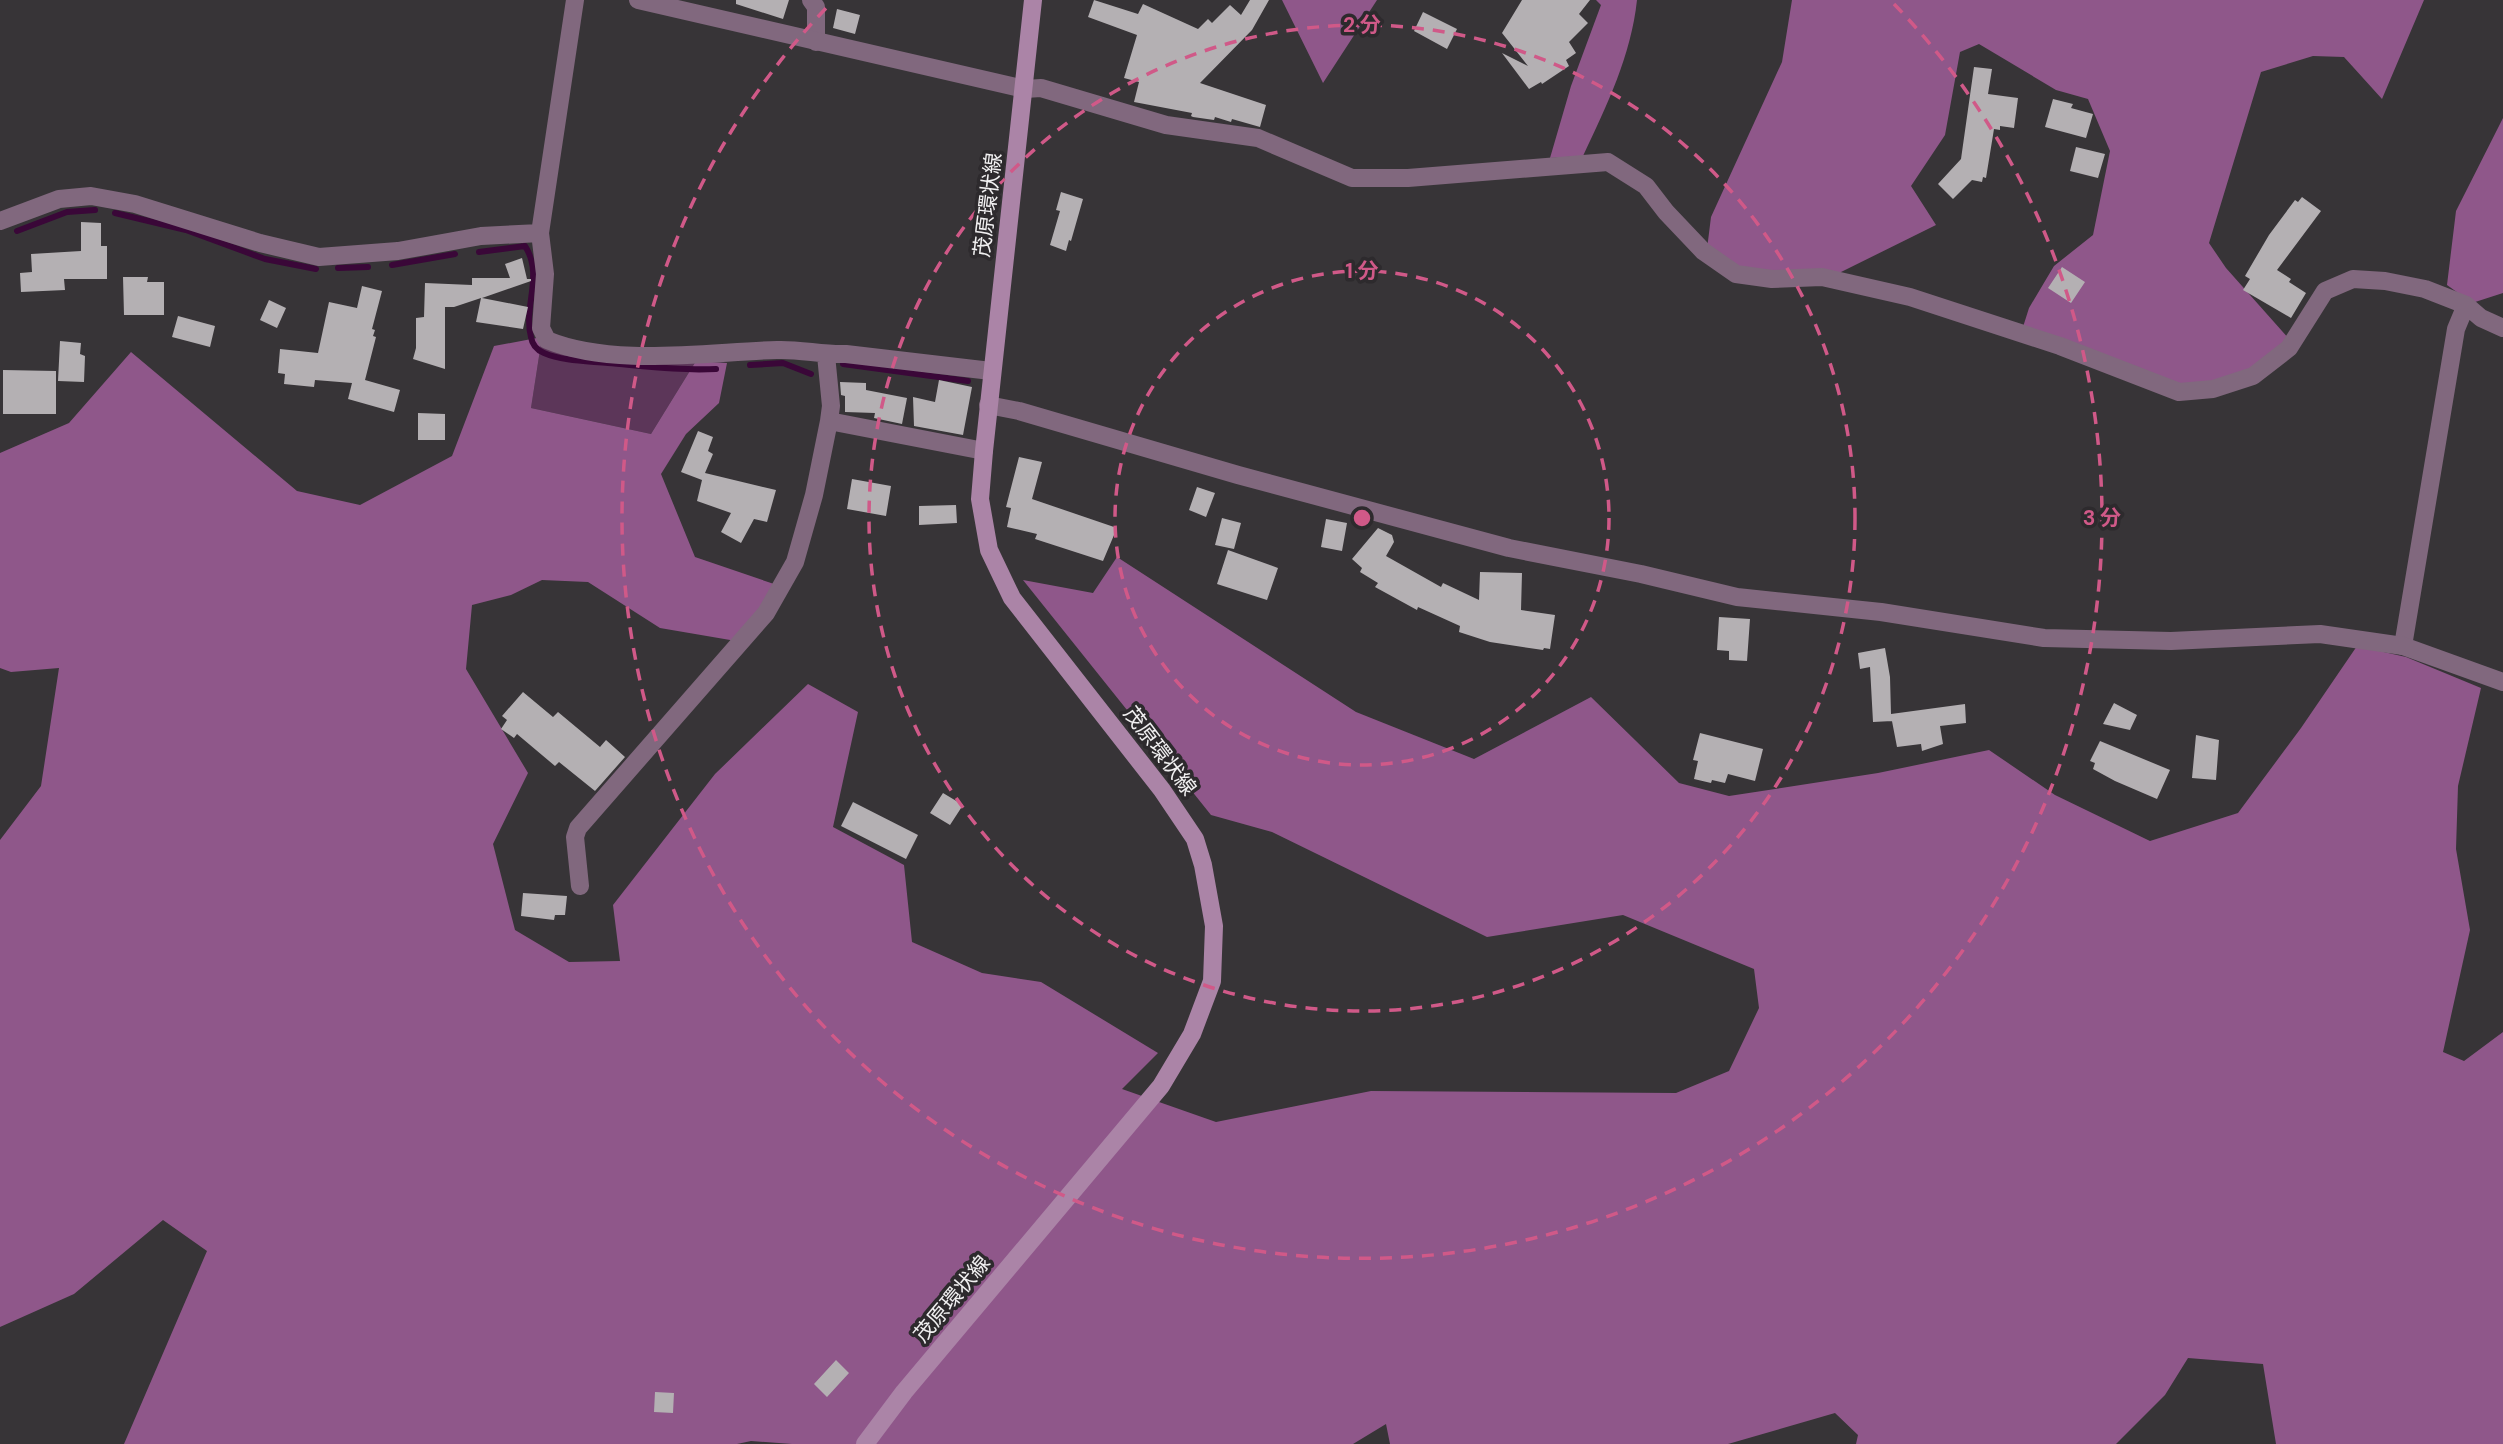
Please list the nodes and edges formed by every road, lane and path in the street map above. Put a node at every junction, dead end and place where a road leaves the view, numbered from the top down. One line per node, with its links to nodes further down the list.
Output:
1 (575, 0): 8 (street)
2 (638, 0): 5 (street)
3 (811, 0): 5 (street)
4 (1033, 0): 6 (main road, 茂原環状線)
5 (816, 42): 6 (street)
6 (1025, 89): 9 (street); 12 (main road, 茂原環状線)
7 (0, 221): 8 (street)
8 (540, 233): 11 (street)
9 (2466, 305): 10 (street); 16 (street)
10 (2503, 328)
11 (826, 355): 12 (street); 14 (street)
12 (991, 371): 13 (main road, 茂原環状線)
13 (988, 405): 15 (main road, 茂原環状線); 16 (street)
14 (829, 421): 15 (street); 18 (street)
15 (984, 451): 19 (main road, 茂原環状線)
16 (2403, 646): 17 (street)
17 (2503, 682)
18 (580, 886)
19 (865, 1444)

